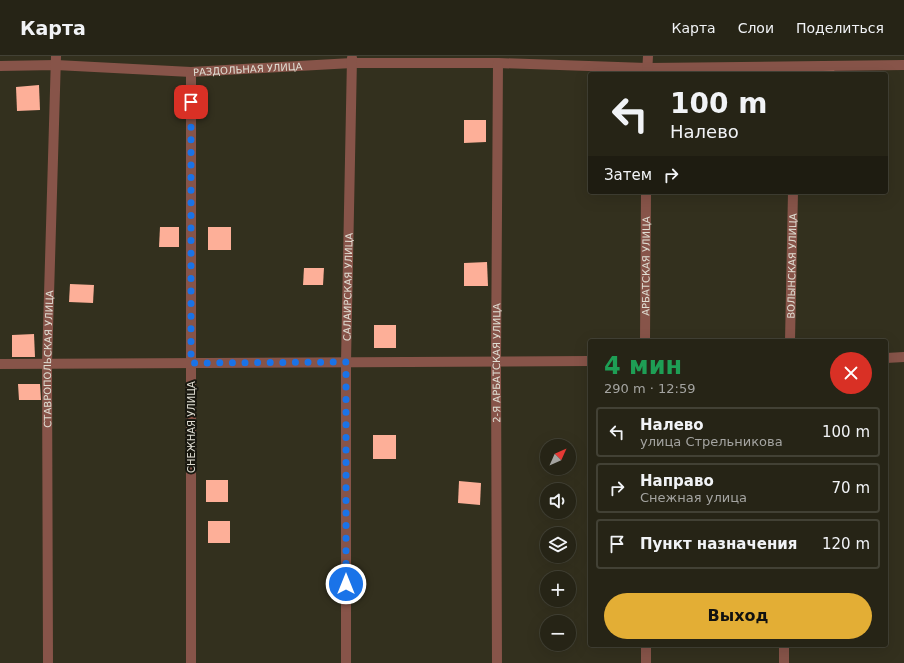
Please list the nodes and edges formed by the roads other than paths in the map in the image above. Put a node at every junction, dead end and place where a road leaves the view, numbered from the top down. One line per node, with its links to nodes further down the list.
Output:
1 (648, 56): 8 (street)
2 (56, 60): 6 (street, РАЗДОЛЬНАЯ УЛИЦА); 9 (street, РАЗДОЛЬНАЯ УЛИЦА); 19 (street, СТАВРОПОЛЬСКАЯ УЛИЦА)
3 (352, 60): 4 (street, РАЗДОЛЬНАЯ УЛИЦА); 9 (street, РАЗДОЛЬНАЯ УЛИЦА); 18 (street, САЛАИРСКАЯ УЛИЦА)
4 (498, 63): 8 (street, РАЗДОЛЬНАЯ УЛИЦА); 16 (street, 2-Я АРБАТСКАЯ УЛИЦА)
5 (904, 65): 7 (street, РАЗДОЛЬНАЯ УЛИЦА)
6 (0, 66)
7 (796, 70): 8 (street, РАЗДОЛЬНАЯ УЛИЦА)
8 (647, 71)
9 (191, 72): 20 (street, СНЕЖНАЯ УЛИЦА)
10 (646, 194): 12 (street, АРБАТСКАЯ УЛИЦА)
11 (793, 194): 13 (street, ВОЛЫНСКАЯ УЛИЦА)
12 (645, 339)
13 (790, 339)
14 (904, 357): 15 (street)
15 (888, 358)
16 (496, 361): 17 (street); 18 (street); 27 (street, 2-Я АРБАТСКАЯ УЛИЦА)
17 (588, 361)
18 (346, 362): 20 (street); 26 (street, САЛАИРСКАЯ УЛИЦА)
19 (47, 363): 20 (street); 21 (street); 24 (street, СТАВРОПОЛЬСКАЯ УЛИЦА)
20 (191, 363): 25 (street, СНЕЖНАЯ УЛИЦА)
21 (0, 364)
22 (646, 647): 28 (street)
23 (784, 647): 29 (street)
24 (48, 663)
25 (191, 663)
26 (346, 663)
27 (497, 663)
28 (646, 663)
29 (784, 663)

